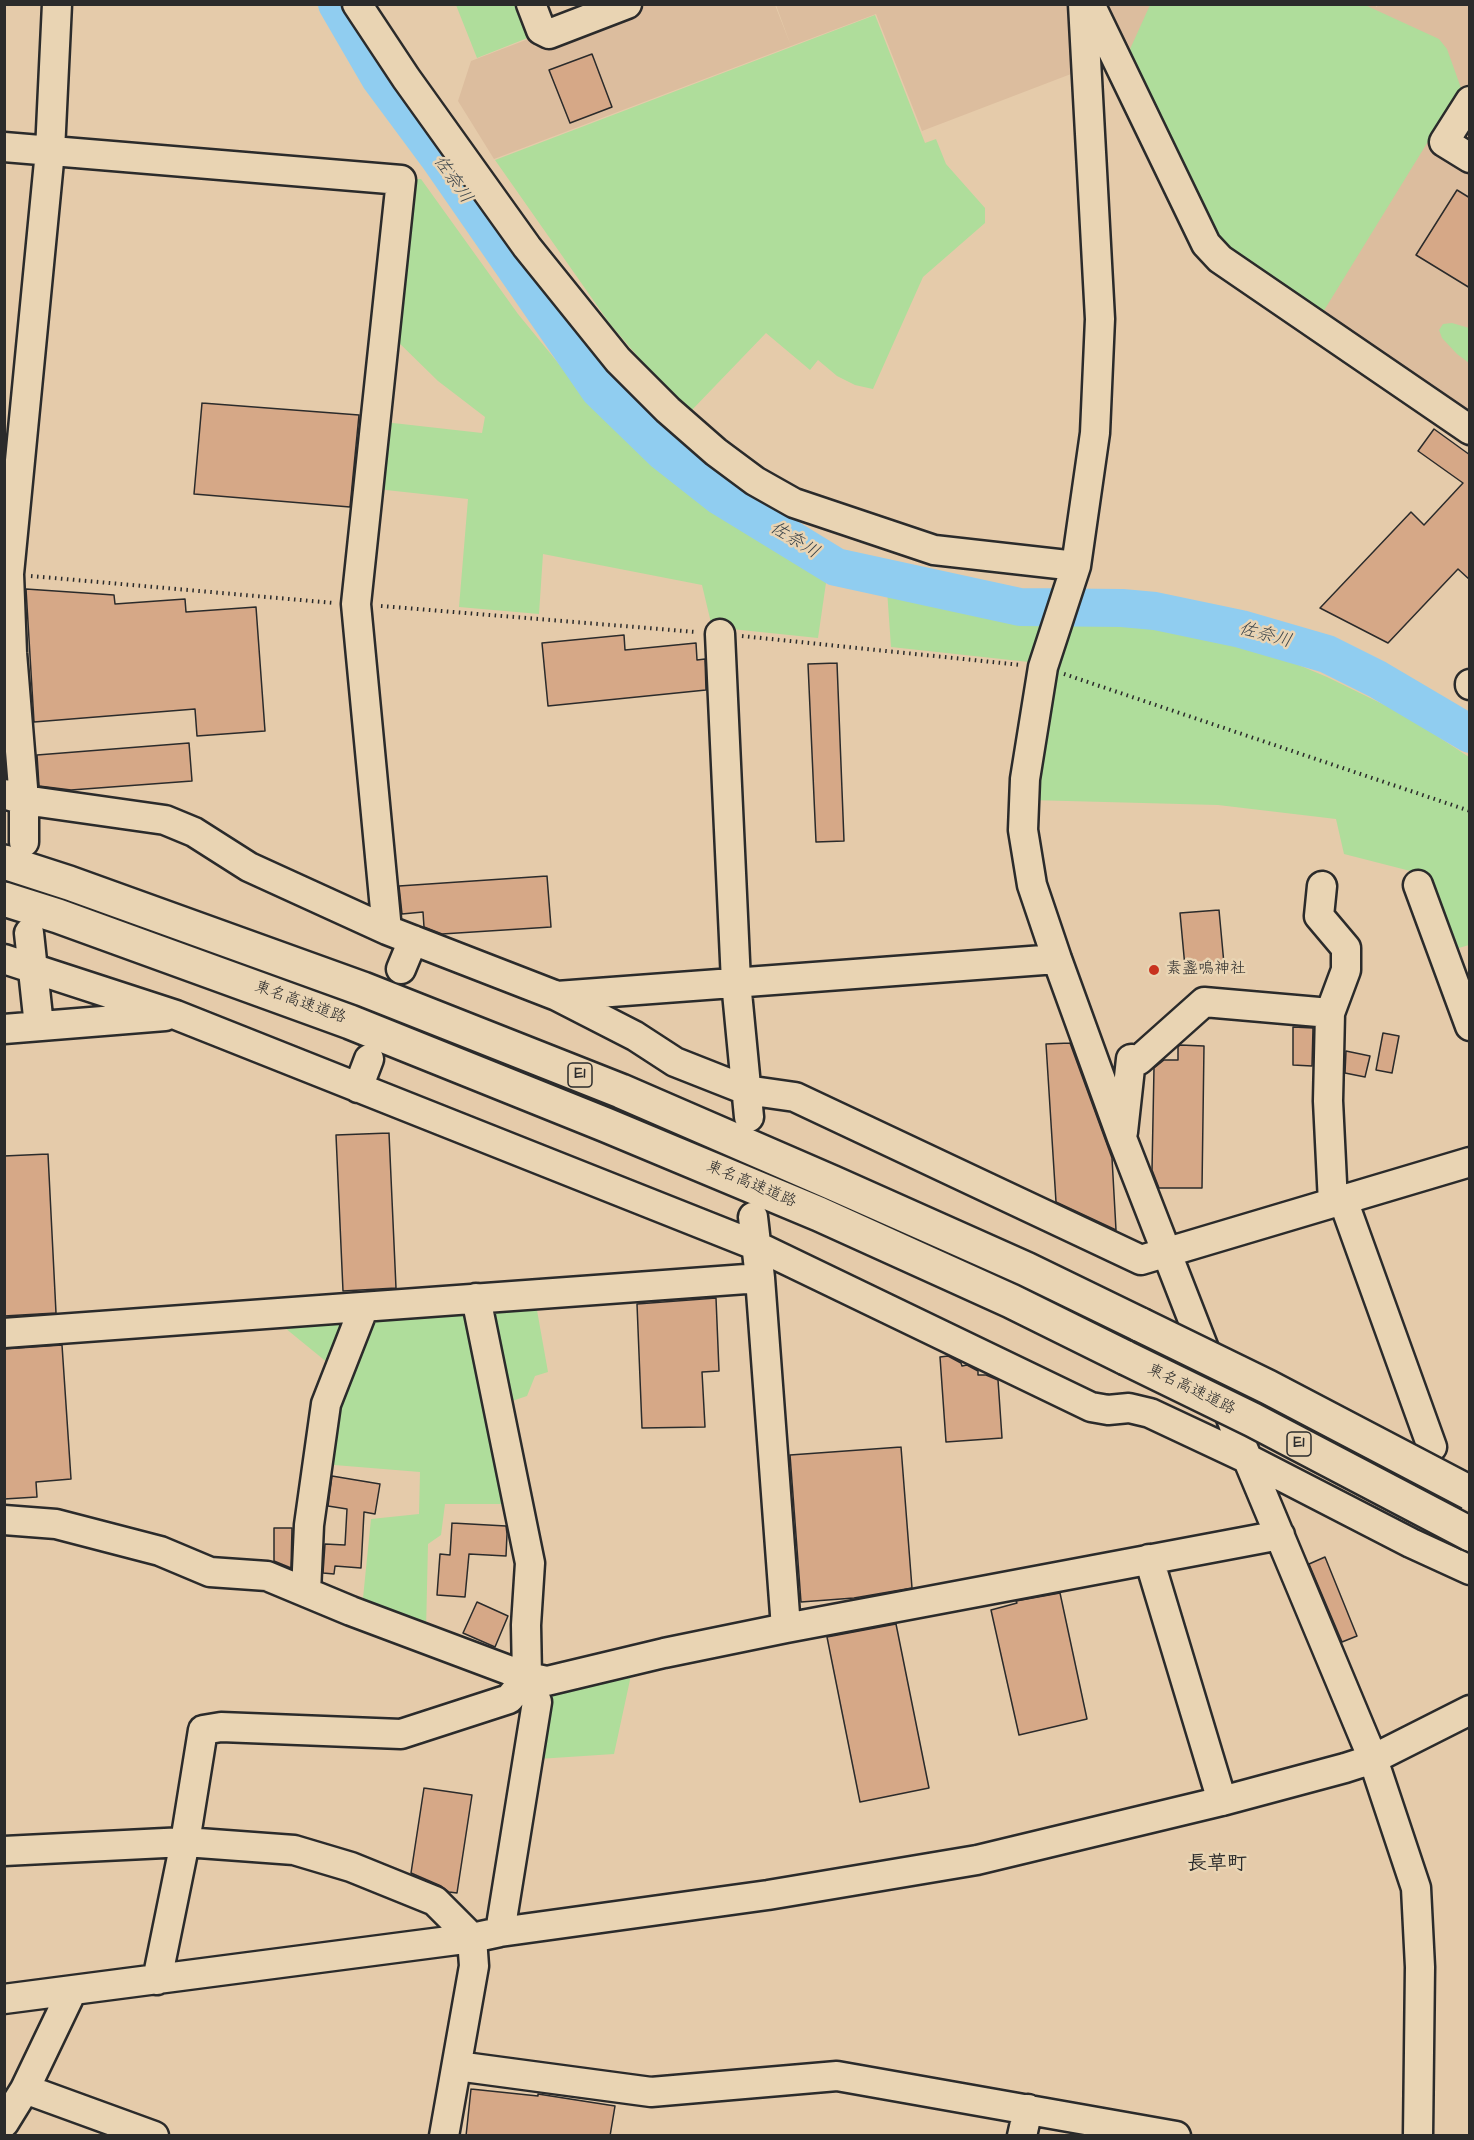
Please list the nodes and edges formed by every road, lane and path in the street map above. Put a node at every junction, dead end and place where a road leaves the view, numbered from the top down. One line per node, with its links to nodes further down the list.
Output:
1 (57, 4): 9 (street)
2 (357, 4): 12 (street)
3 (531, 4): 4 (street)
4 (627, 4)
5 (1083, 4): 12 (street)
6 (1090, 4): 11 (street)
7 (1470, 101): 10 (street)
8 (4, 147): 9 (street)
9 (50, 151): 14 (street); 20 (street)
10 (1470, 158)
11 (1470, 430)
12 (1076, 566): 21 (street)
13 (720, 634): 25 (street)
14 (14, 797): 15 (street); 20 (street)
15 (14, 852): 47 (highway, E1, bridge)
16 (1418, 885): 30 (street)
17 (1322, 886): 27 (street)
18 (4, 899): 49 (highway, 東名高速道路 / E1, bridge)
19 (28, 933): 23 (street)
20 (400, 935): 24 (street); 26 (street)
21 (1057, 958): 25 (street); 35 (street)
22 (4, 959): 23 (street)
23 (34, 967): 28 (street); 29 (street)
24 (401, 969)
25 (736, 982): 26 (street); 34 (street)
26 (557, 996): 34 (street)
27 (1330, 1013): 35 (street); 37 (street)
28 (176, 1015): 29 (street); 33 (street)
29 (39, 1026): 31 (street)
30 (1470, 1026)
31 (4, 1029)
32 (369, 1059): 33 (street)
33 (358, 1088): 39 (street)
34 (747, 1104): 40 (street)
35 (1122, 1138): 40 (street)
36 (1470, 1162): 37 (street)
37 (1338, 1202): 40 (street); 45 (street)
38 (753, 1217): 39 (street)
39 (757, 1246): 41 (street); 46 (street)
40 (1167, 1251): 46 (street)
41 (760, 1278): 42 (street); 54 (street)
42 (476, 1298): 43 (street); 55 (street)
43 (364, 1306): 44 (street); 53 (street)
44 (4, 1333)
45 (1432, 1448)
46 (1248, 1459): 50 (street); 52 (street)
47 (1470, 1493)
48 (4, 1520): 53 (street)
49 (1470, 1534)
50 (1280, 1535): 51 (street); 57 (street)
51 (1149, 1559): 54 (street); 58 (street)
52 (1470, 1570)
53 (306, 1593): 55 (street)
54 (786, 1628): 55 (street)
55 (527, 1677): 59 (street); 61 (street)
56 (1470, 1710): 57 (street)
57 (1373, 1759): 58 (street); 73 (street)
58 (1222, 1801): 61 (street)
59 (185, 1842): 60 (street); 62 (street); 63 (street)
60 (4, 1851)
61 (500, 1932): 62 (street)
62 (472, 1938): 63 (street); 66 (street)
63 (157, 1980): 64 (street)
64 (72, 1991): 65 (street); 67 (street)
65 (4, 1999)
66 (456, 2066): 68 (street); 71 (street)
67 (25, 2089): 69 (street); 70 (street)
68 (1025, 2122): 72 (street)
69 (4, 2123)
70 (154, 2136)
71 (444, 2136)
72 (1176, 2136)
73 (1418, 2136)

